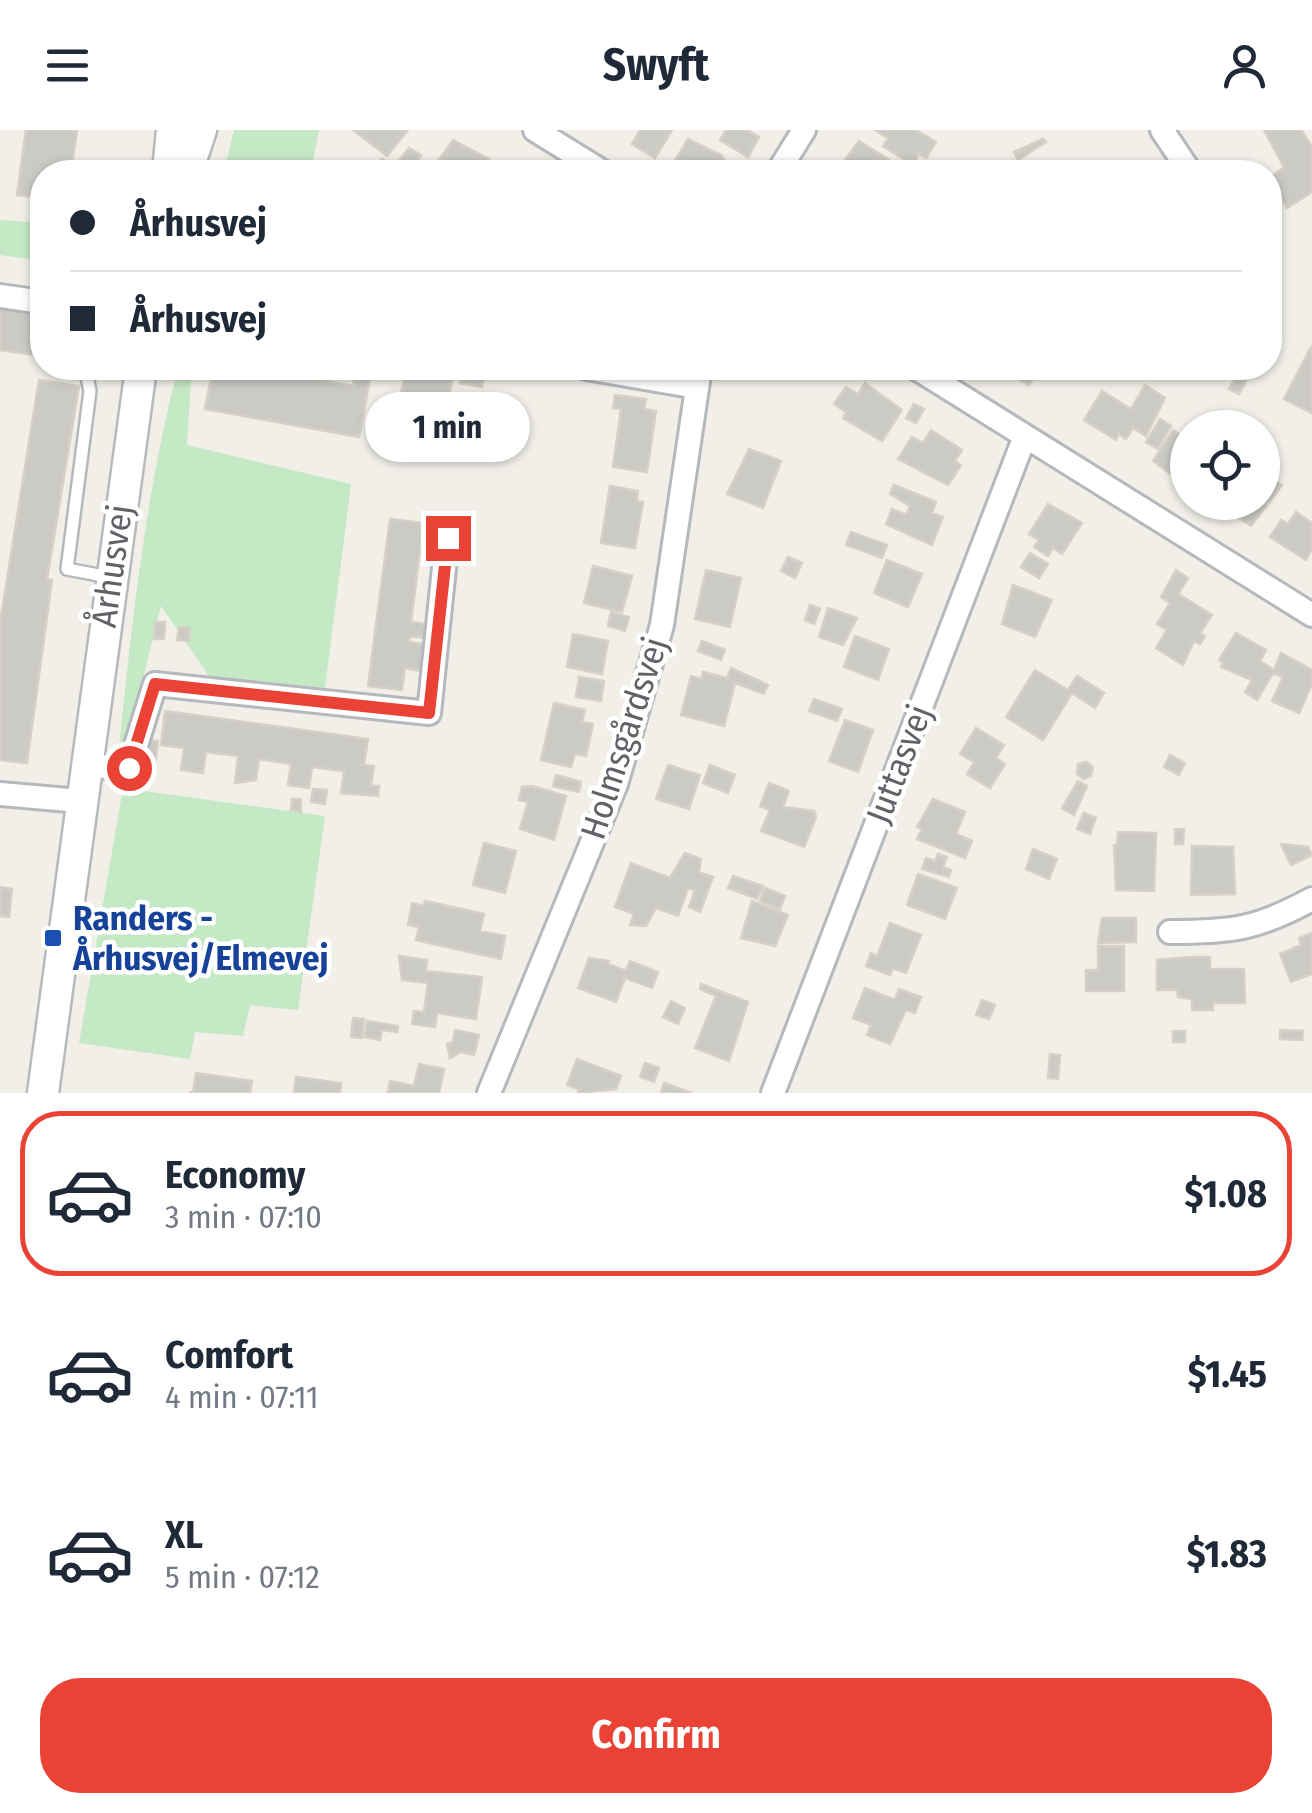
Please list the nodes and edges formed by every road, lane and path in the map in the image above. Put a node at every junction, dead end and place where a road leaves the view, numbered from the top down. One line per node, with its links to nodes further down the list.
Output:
1 (172, 130): 6 (main road)
2 (201, 130): 7 (main road)
3 (535, 130): 8 (street)
4 (804, 130): 9 (street)
5 (1162, 130): 10 (street)
6 (169, 160)
7 (191, 160)
8 (584, 160)
9 (785, 160)
10 (1182, 160)
11 (0, 296): 12 (street)
12 (30, 300)
13 (88, 380): 19 (lane)
14 (139, 380): 19 (main road, Århusvej)
15 (698, 380): 27 (street, Holmsgårdsvej)
16 (935, 380): 17 (street)
17 (1026, 436): 20 (street); 28 (street, Juttasvej)
18 (448, 538): 21 (street)
19 (110, 577): 21 (main road, Århusvej)
20 (1312, 615)
21 (85, 766): 23 (main road, Århusvej)
22 (0, 794): 23 (street)
23 (80, 801): 26 (main road, Århusvej)
24 (1312, 898): 25 (street)
25 (1170, 932)
26 (43, 1093)
27 (489, 1093)
28 (774, 1093)

